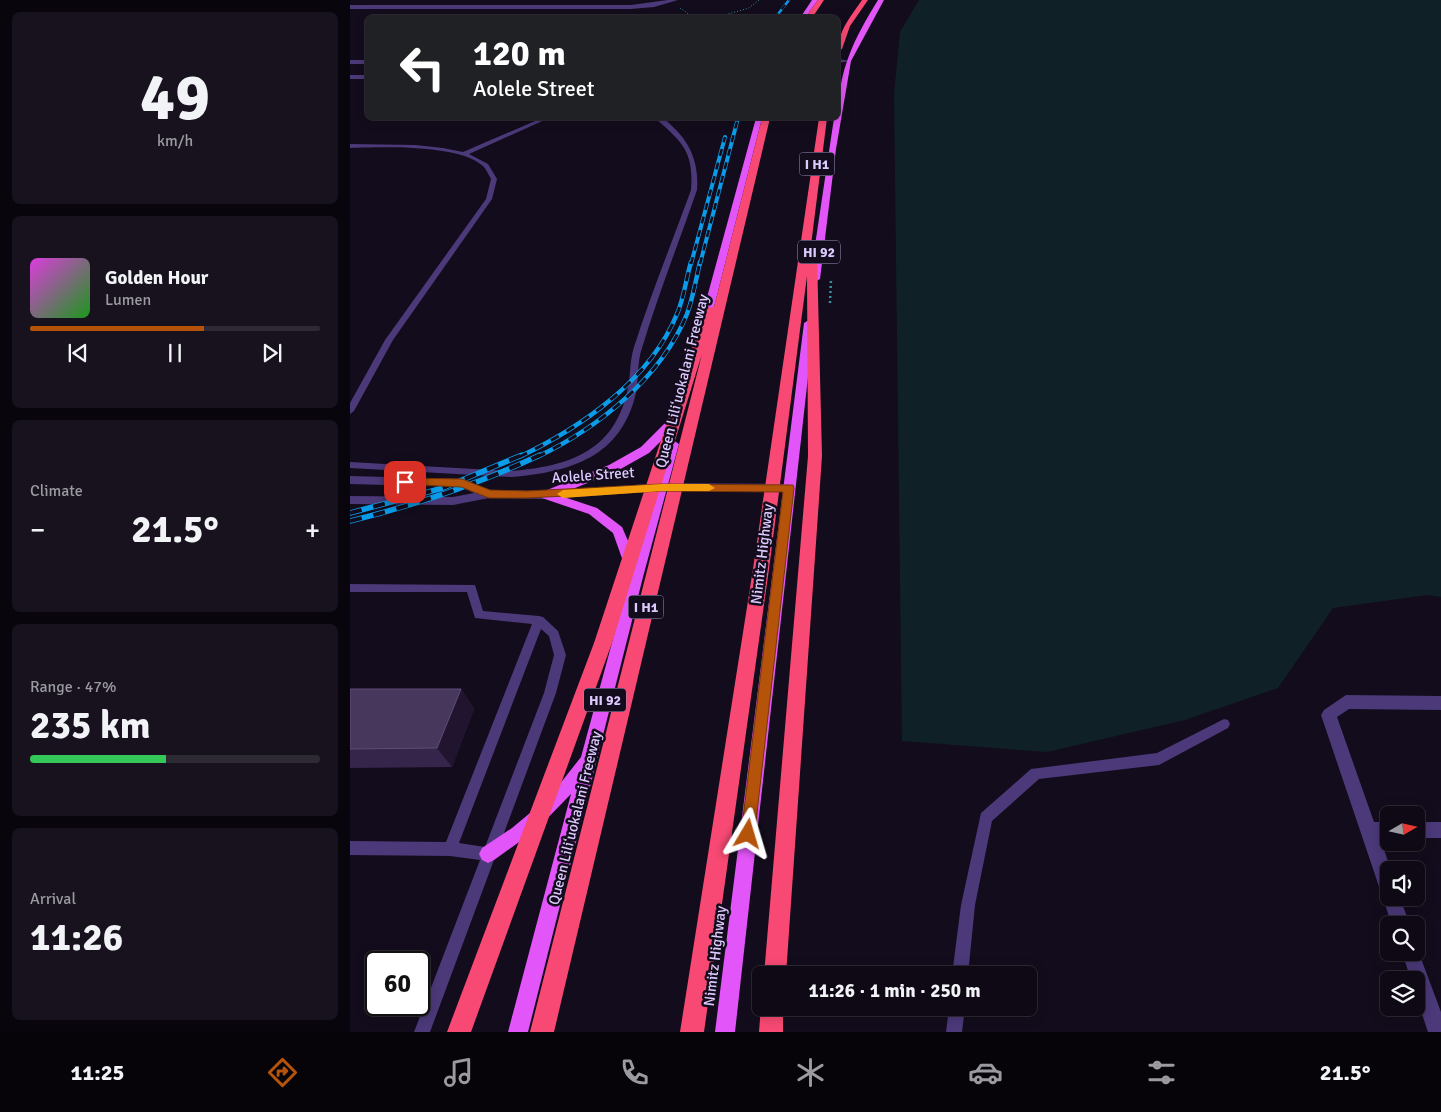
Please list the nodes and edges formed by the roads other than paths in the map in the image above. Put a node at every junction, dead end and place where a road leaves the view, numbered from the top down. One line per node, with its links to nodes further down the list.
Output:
1 (468, 0): 8 (street)
2 (675, 0): 8 (street)
3 (815, 0): 9 (main road)
4 (821, 0): 10 (highway)
5 (866, 0): 11 (highway)
6 (882, 0): 13 (main road, Nimitz Highway / HI 92)
7 (350, 7): 8 (street)
8 (460, 7)
9 (804, 15)
10 (810, 15)
11 (840, 44)
12 (840, 61): 13 (street)
13 (848, 61): 18 (main road, Nimitz Highway / HI 92)
14 (350, 62): 15 (street)
15 (365, 62)
16 (350, 77): 17 (lane)
17 (365, 77)
18 (840, 105)
19 (541, 120): 26 (lane)
20 (661, 120): 31 (lane)
21 (758, 120): 30 (main road, HI 92)
22 (766, 120): 27 (highway, Queen Liliʻuokalani Freeway / I H1)
23 (823, 120): 28 (highway, I H1)
24 (837, 120): 34 (main road, Nimitz Highway / HI 92)
25 (350, 146): 26 (lane)
26 (464, 154): 29 (lane)
27 (750, 182): 59 (highway); 61 (highway, Queen Liliʻuokalani Freeway / I H1)
28 (811, 211): 53 (highway); 62 (highway, I H1)
29 (350, 411)
30 (682, 414): 33 (main road, HI 92); 36 (main road)
31 (350, 466)
32 (350, 480): 35 (street, Aolele Street)
33 (662, 487): 34 (street, Aolele Street); 36 (street, Aolele Street); 38 (main road, HI 92)
34 (789, 488): 63 (main road, Nimitz Highway / HI 92)
35 (489, 494): 36 (street, Aolele Street); 37 (street, Aolele Street)
36 (546, 495): 38 (main road)
37 (350, 500)
38 (636, 577): 43 (main road, HI 92)
39 (350, 588): 40 (lane)
40 (539, 620): 49 (lane); 50 (lane)
41 (1441, 703): 44 (street)
42 (1224, 724): 54 (lane)
43 (591, 756): 50 (main road); 60 (main road, HI 92)
44 (1367, 830): 45 (street); 51 (street)
45 (1380, 830)
46 (1425, 830): 47 (street)
47 (1441, 830)
48 (350, 848): 49 (lane)
49 (450, 849): 50 (lane)
50 (488, 854): 58 (lane)
51 (1380, 865)
52 (1415, 961): 55 (street)
53 (776, 966)
54 (961, 966)
55 (1435, 1002): 66 (street)
56 (772, 1016): 64 (highway)
57 (956, 1016): 65 (lane)
58 (422, 1032)
59 (460, 1032)
60 (518, 1032)
61 (542, 1032)
62 (692, 1032)
63 (725, 1032)
64 (771, 1032)
65 (954, 1032)
66 (1438, 1032)

